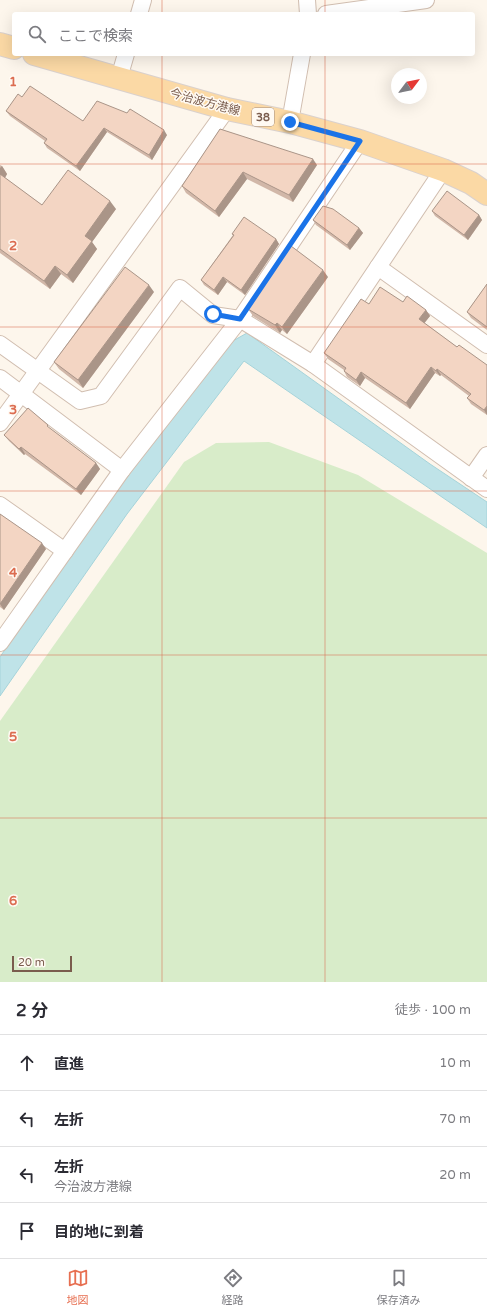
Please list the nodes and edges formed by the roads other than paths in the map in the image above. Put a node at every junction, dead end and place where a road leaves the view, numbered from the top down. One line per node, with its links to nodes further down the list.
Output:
1 (143, 0): 4 (street)
2 (307, 0): 5 (street)
3 (426, 0): 6 (street)
4 (140, 12)
5 (308, 12)
6 (340, 12)
7 (0, 44): 8 (main road)
8 (12, 47)
9 (41, 56): 12 (main road, 今治波方港線 / 38)
10 (125, 56): 12 (street)
11 (302, 56): 14 (street)
12 (119, 78): 13 (main road, 今治波方港線 / 38)
13 (226, 109): 14 (main road, 今治波方港線 / 38); 23 (street)
14 (290, 122): 15 (main road, 今治波方港線 / 38)
15 (360, 141): 16 (main road, 今治波方港線 / 38); 19 (street)
16 (443, 170): 17 (main road, 今治波方港線 / 38); 18 (street)
17 (487, 194)
18 (378, 267): 21 (street); 22 (street)
19 (240, 319): 22 (street); 23 (street); 28 (street)
20 (0, 344): 23 (street)
21 (487, 344)
22 (313, 364): 29 (street)
23 (37, 371): 25 (street)
24 (0, 378): 25 (street)
25 (21, 394): 26 (street); 28 (street)
26 (0, 423)
27 (487, 455): 29 (street)
28 (122, 470): 32 (street)
29 (471, 478): 30 (street)
30 (487, 489)
31 (0, 505): 32 (street)
32 (65, 551): 33 (street)
33 (1, 638)

